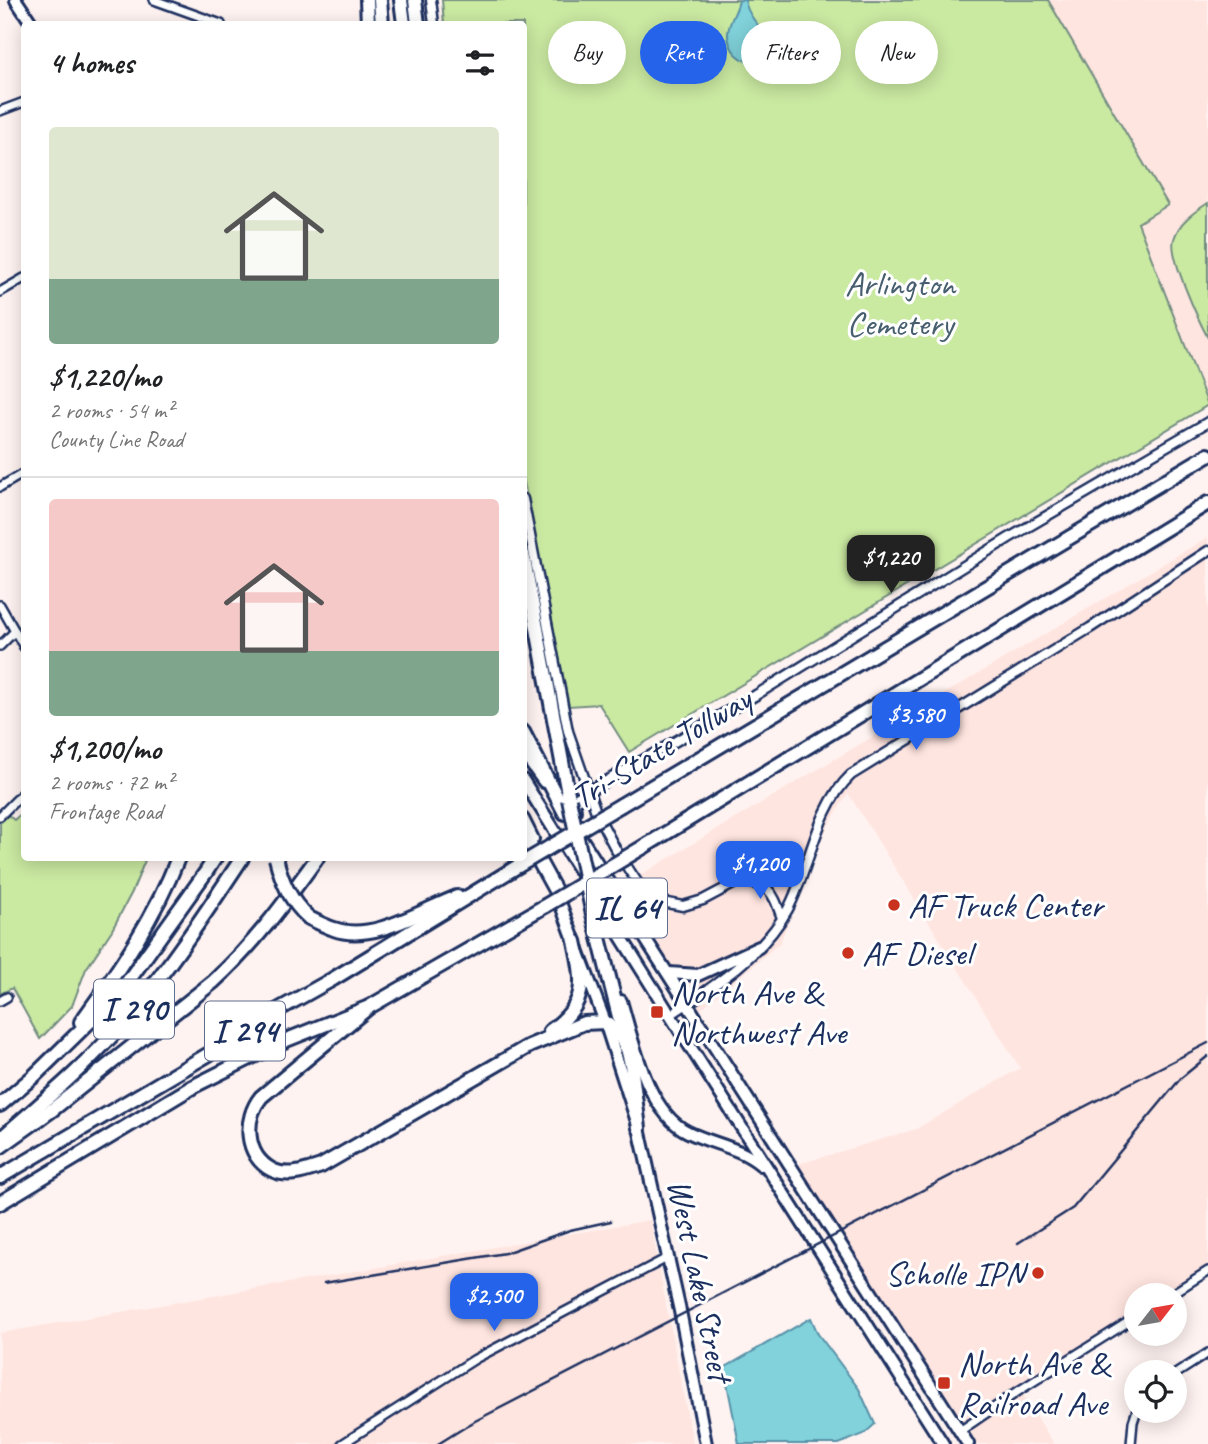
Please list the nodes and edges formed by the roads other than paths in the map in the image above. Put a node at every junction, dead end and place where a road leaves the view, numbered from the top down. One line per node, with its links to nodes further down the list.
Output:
1 (16, 0): 8 (main road)
2 (154, 0): 9 (street)
3 (367, 0): 10 (highway)
4 (380, 0): 11 (highway)
5 (401, 0): 12 (highway)
6 (415, 0): 13 (highway)
7 (431, 0): 14 (street)
8 (30, 21)
9 (213, 21)
10 (369, 21)
11 (382, 21)
12 (404, 21)
13 (418, 21)
14 (434, 21)
15 (21, 103): 16 (street)
16 (0, 111)
17 (21, 280): 18 (street)
18 (0, 292)
19 (1208, 422): 34 (street)
20 (1208, 455): 46 (highway, Tri-State Tollway / I 294, bridge)
21 (21, 475): 22 (street)
22 (0, 487)
23 (1208, 503): 57 (highway, I 294, bridge)
24 (527, 520): 34 (street)
25 (1208, 551): 47 (street)
26 (527, 576): 36 (highway)
27 (0, 605): 28 (street)
28 (15, 631): 29 (street); 30 (street)
29 (21, 642)
30 (0, 646)
31 (527, 738): 36 (highway)
32 (527, 758): 36 (main road, IL 64)
33 (527, 786): 58 (main road, IL 64)
34 (589, 791): 36 (main road); 48 (street)
35 (21, 795): 37 (street)
36 (570, 808): 51 (highway, bridge); 55 (main road, IL 64)
37 (0, 816)
38 (527, 828): 50 (main road, West Lake Street)
39 (527, 839): 50 (highway)
40 (177, 861): 62 (highway)
41 (213, 861): 62 (highway, I 290)
42 (240, 861): 65 (highway, I 290)
43 (276, 861): 49 (highway, bridge)
44 (315, 861): 66 (highway)
45 (526, 861): 49 (highway, Tri-State Tollway / I 294, bridge)
46 (527, 861)
47 (805, 866): 48 (street); 52 (street)
48 (741, 881): 52 (street)
49 (490, 884): 68 (highway, Tri-State Tollway / I 294)
50 (557, 894): 53 (main road, West Lake Street)
51 (594, 908): 61 (highway); 67 (main road)
52 (782, 918): 54 (street)
53 (575, 941): 59 (main road, West Lake Street); 60 (highway)
54 (759, 947): 55 (main road); 56 (street)
55 (668, 973): 56 (main road, IL 64)
56 (688, 1003): 58 (street); 77 (main road, IL 64)
57 (369, 1007): 60 (highway); 69 (highway, I 294)
58 (670, 1015): 67 (main road, IL 64)
59 (605, 1022): 60 (highway); 61 (highway); 64 (main road, West Lake Street)
60 (529, 1046)
61 (626, 1047): 64 (highway)
62 (61, 1050): 63 (highway, I 290)
63 (0, 1105)
64 (639, 1128): 70 (main road, West Lake Street)
65 (0, 1139)
66 (0, 1147)
67 (770, 1173): 78 (main road, IL 64)
68 (0, 1177)
69 (0, 1203)
70 (667, 1258): 79 (street); 80 (main road, West Lake Street)
71 (1208, 1271): 72 (street)
72 (1187, 1284)
73 (1124, 1325): 77 (street)
74 (1206, 1357): 75 (street)
75 (1187, 1368)
76 (1133, 1423): 82 (street)
77 (960, 1431): 78 (main road); 81 (main road, IL 64)
78 (942, 1443)
79 (342, 1444)
80 (706, 1444)
81 (968, 1444)
82 (1131, 1444)

